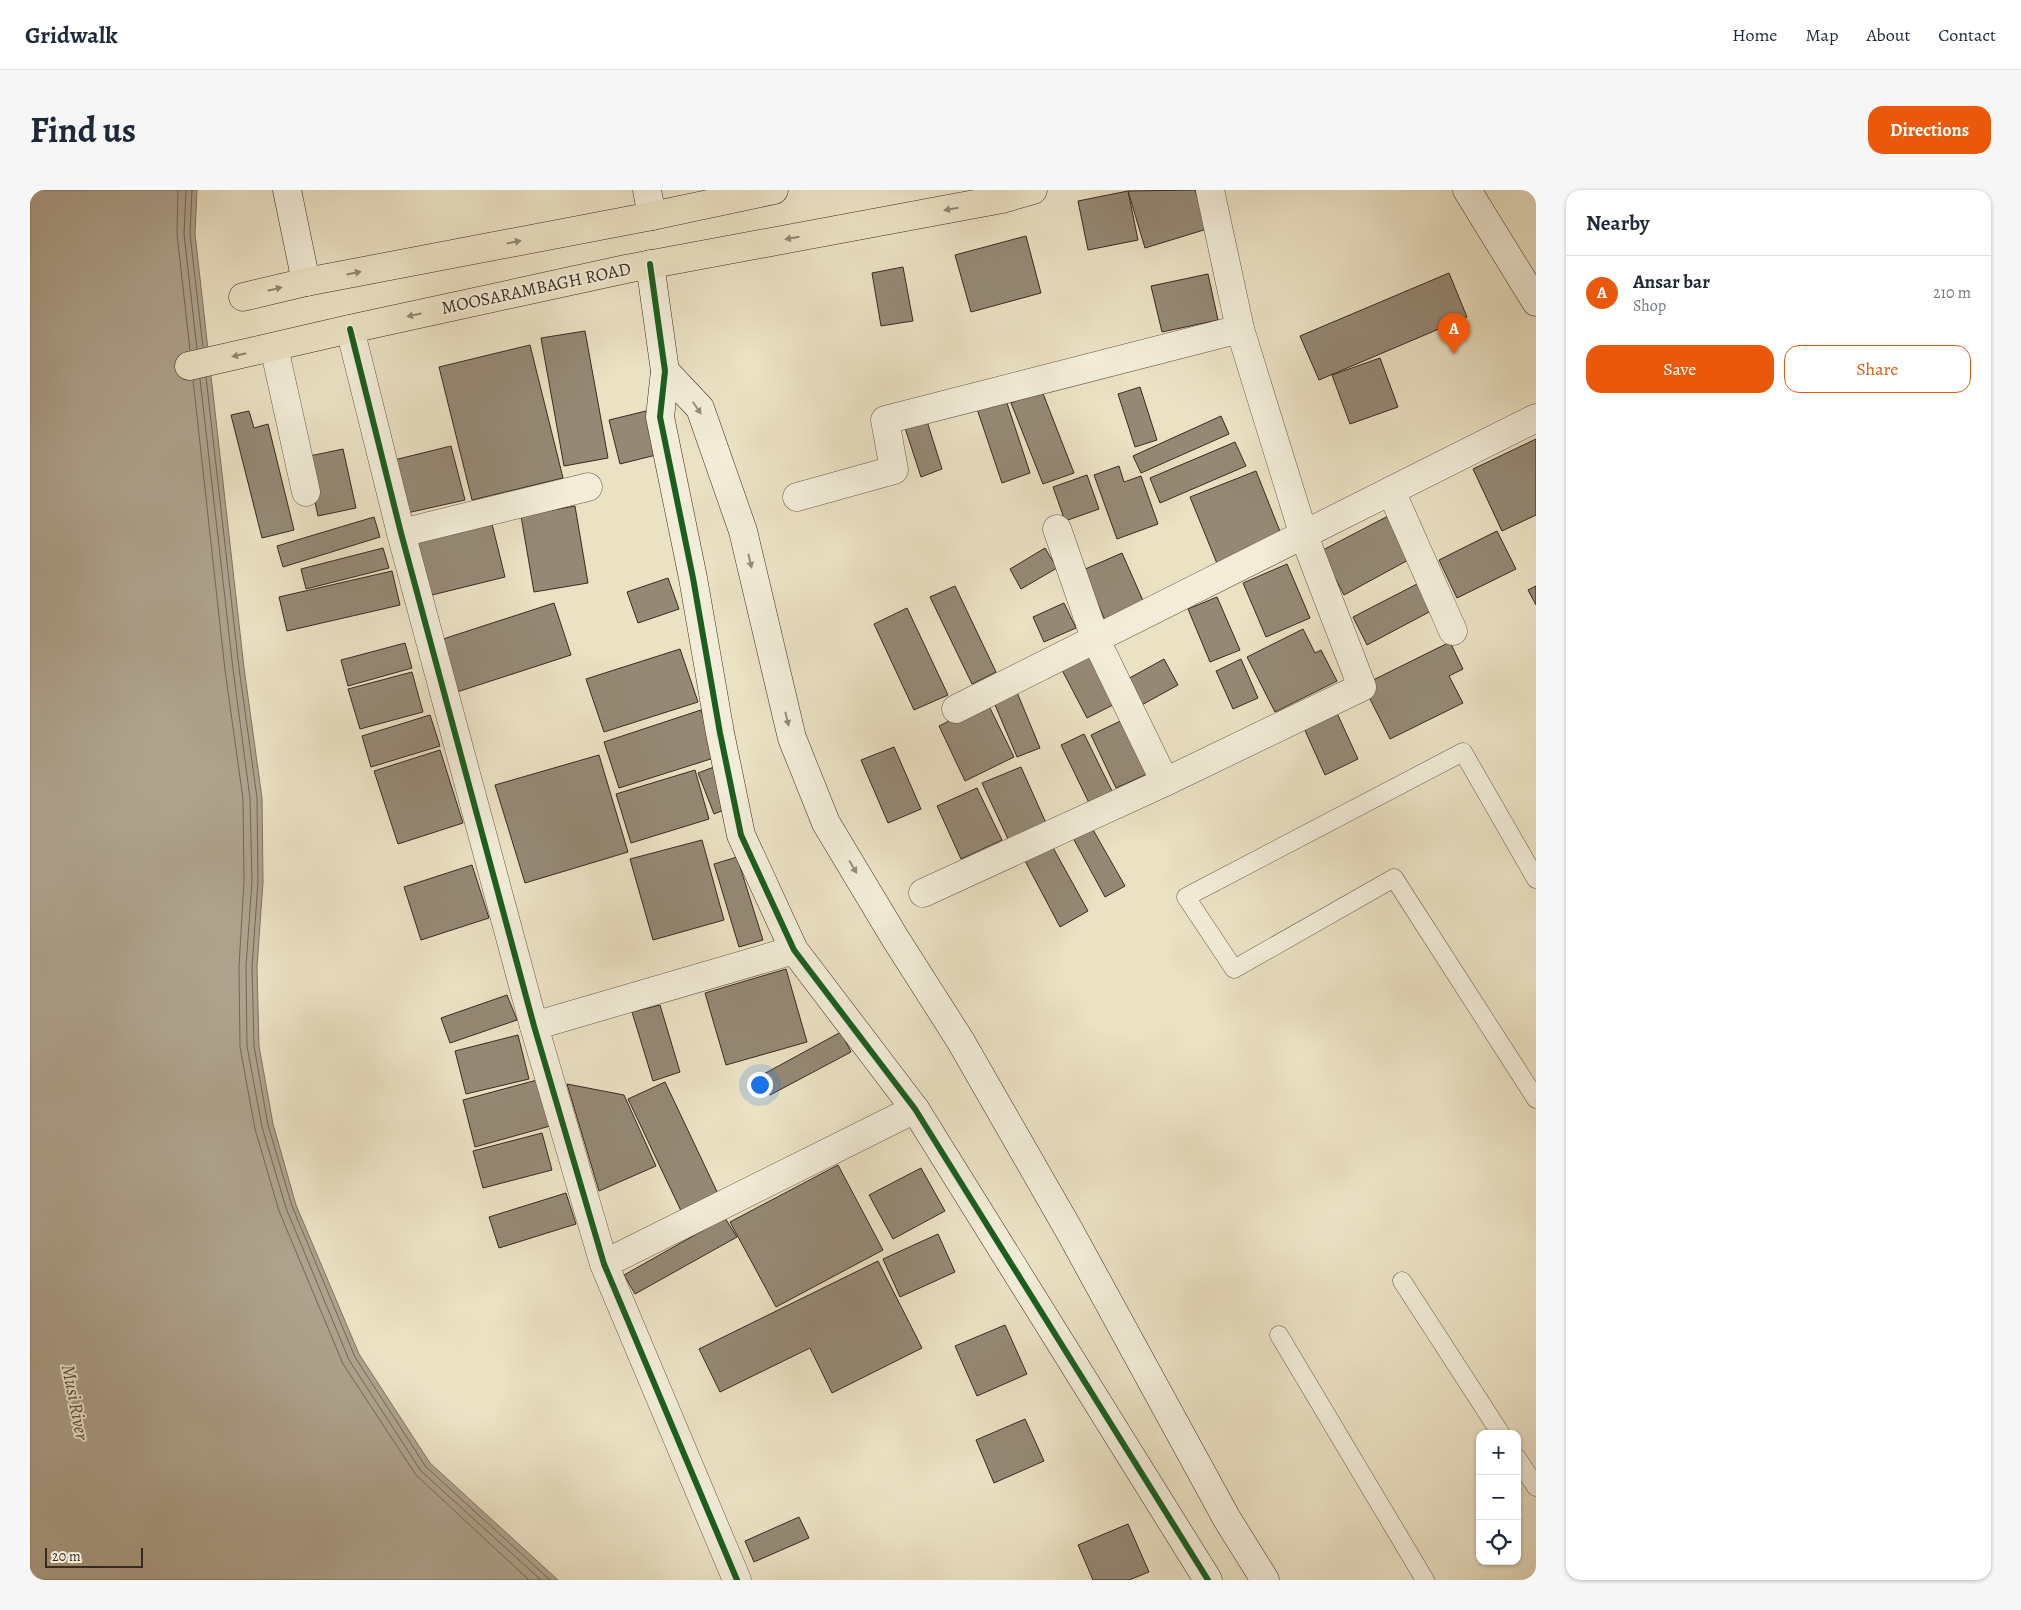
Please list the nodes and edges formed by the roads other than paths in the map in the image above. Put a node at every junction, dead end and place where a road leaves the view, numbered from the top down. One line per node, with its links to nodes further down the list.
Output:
1 (287, 190): 8 (street)
2 (774, 190): 6 (main road)
3 (1033, 190): 7 (main road, MOOSARAMBAGH ROAD, one-way to 7)
4 (1210, 190): 12 (street)
5 (1467, 190): 10 (street)
6 (649, 203): 8 (main road, one-way to 6)
7 (650, 264): 11 (main road, MOOSARAMBAGH ROAD, one-way to 11); 15 (street)
8 (306, 282): 9 (main road, one-way to 8)
9 (243, 297)
10 (1536, 302)
11 (350, 329): 13 (main road, MOOSARAMBAGH ROAD); 22 (street)
12 (1240, 329): 20 (street); 23 (street)
13 (274, 347): 14 (main road, MOOSARAMBAGH ROAD, one-way to 14); 19 (street)
14 (189, 366)
15 (665, 371): 30 (street); 42 (street, one-way to 42)
16 (1536, 418): 18 (street)
17 (588, 487): 22 (street)
18 (1391, 491): 23 (street); 24 (street)
19 (306, 492)
20 (798, 497)
21 (1056, 529): 25 (street)
22 (402, 533): 31 (street)
23 (1304, 536): 25 (street); 27 (street)
24 (1453, 631)
25 (1095, 638): 26 (street); 27 (street)
26 (956, 709)
27 (1165, 782): 29 (street)
28 (1536, 879): 32 (lane)
29 (923, 893)
30 (794, 950): 31 (street); 33 (street)
31 (534, 1026): 34 (street)
32 (1536, 1099)
33 (915, 1109): 34 (street); 41 (street)
34 (604, 1264): 40 (street)
35 (1402, 1281): 37 (lane)
36 (1279, 1335): 43 (lane)
37 (1498, 1430)
38 (1521, 1464): 39 (lane)
39 (1536, 1487)
40 (737, 1580)
41 (1208, 1580)
42 (1265, 1580)
43 (1424, 1580)

